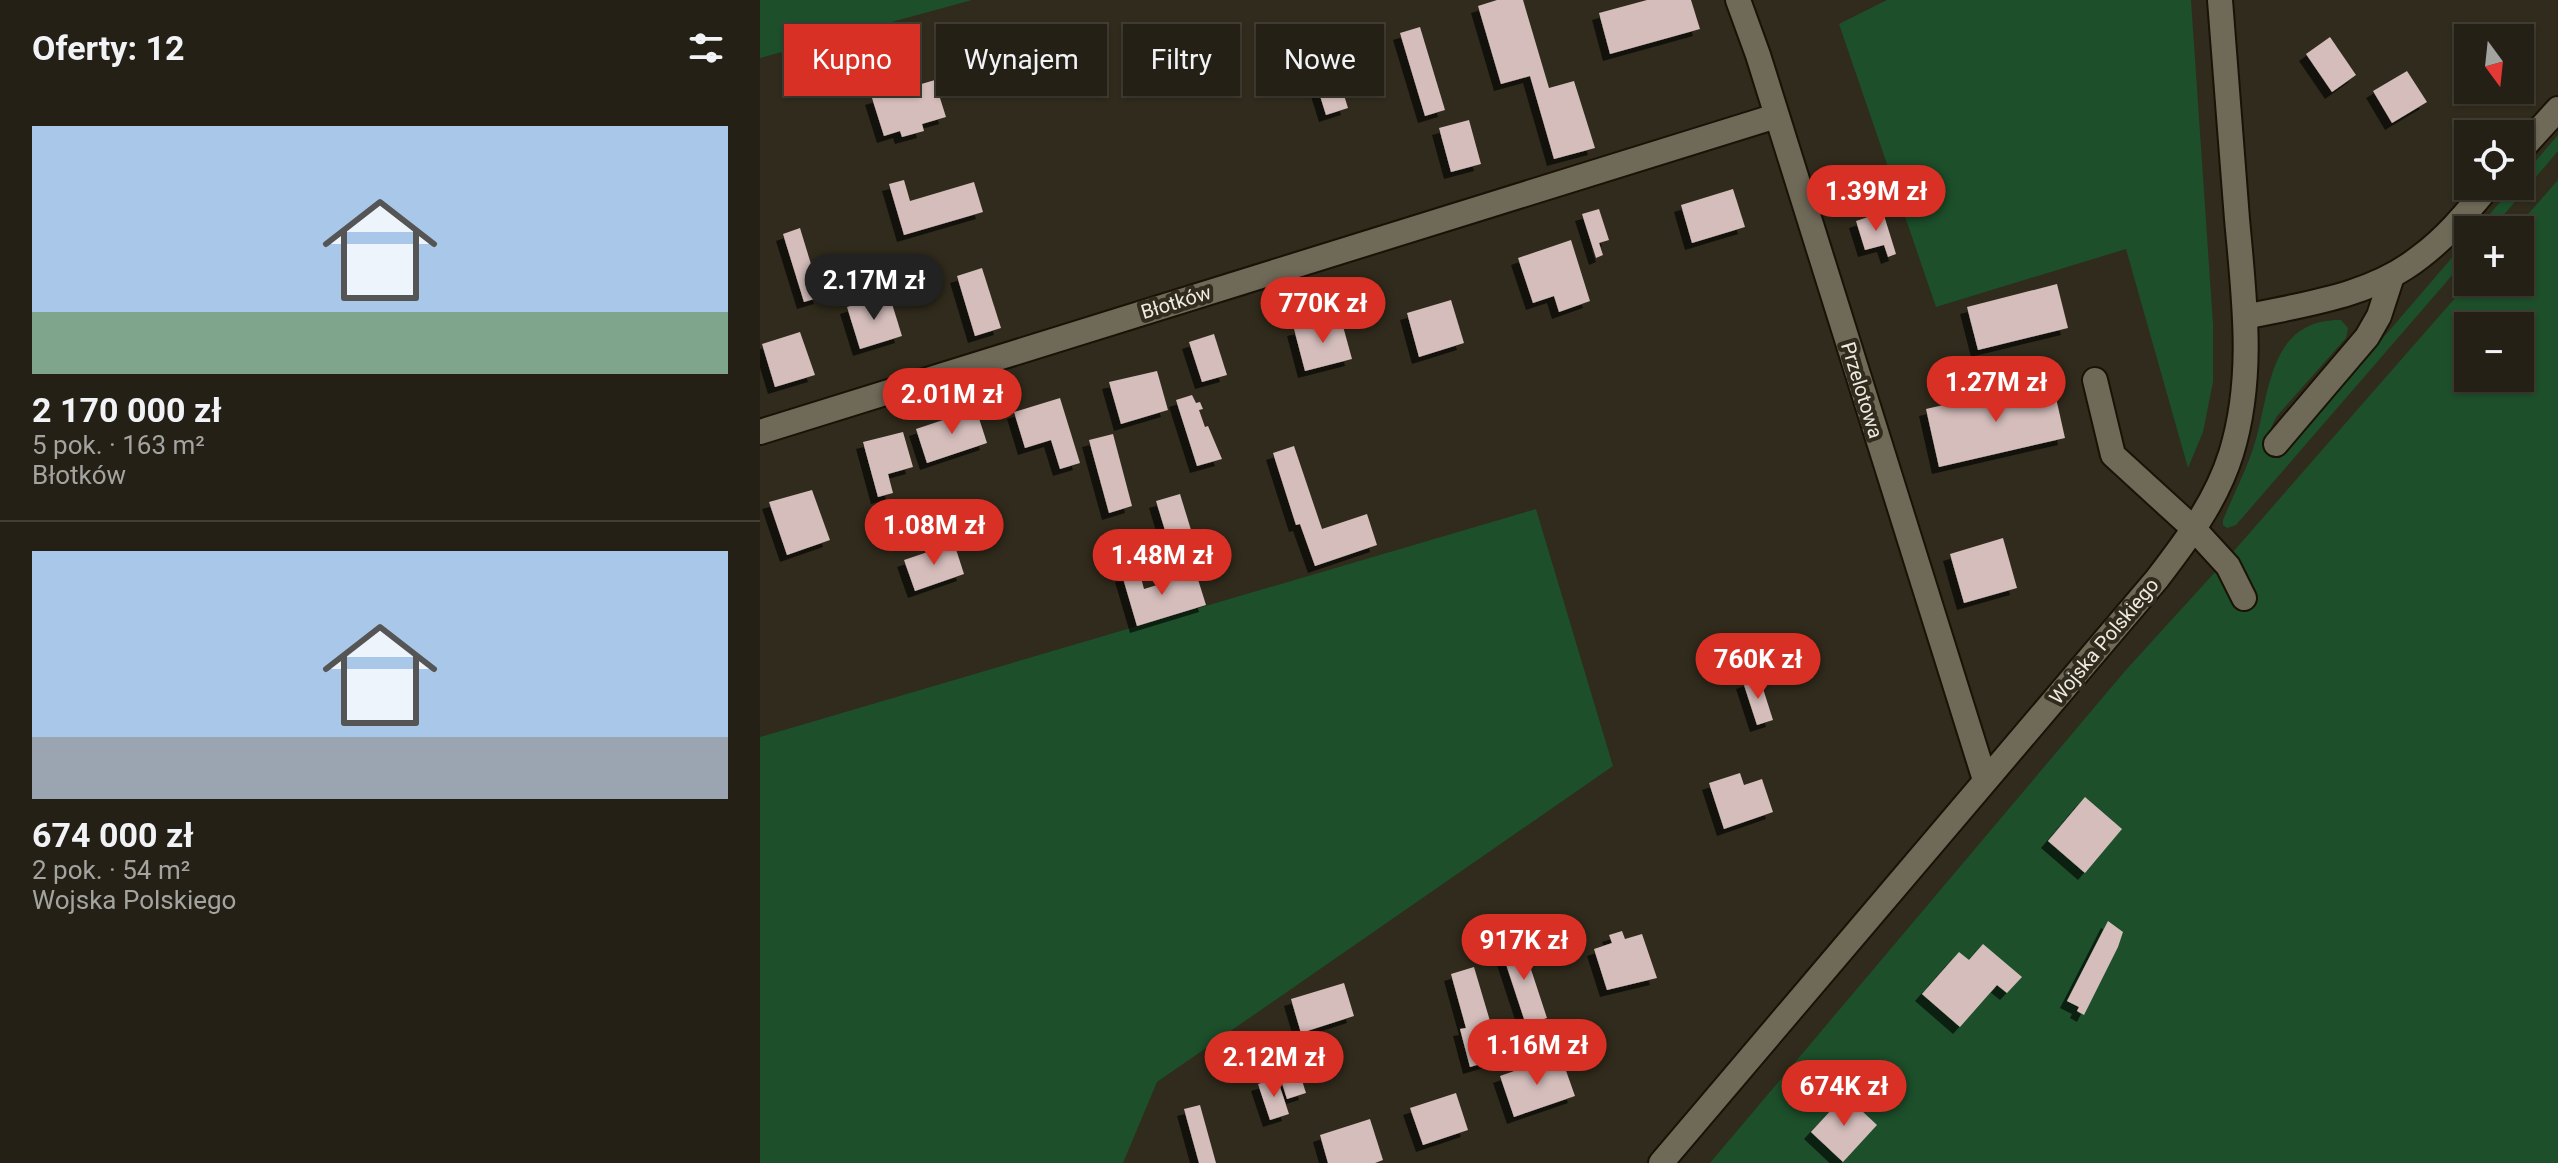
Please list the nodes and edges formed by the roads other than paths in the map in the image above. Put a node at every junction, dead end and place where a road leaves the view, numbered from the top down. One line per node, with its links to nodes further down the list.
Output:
1 (1738, 0): 4 (street, Przelotowa)
2 (2220, 0): 8 (street, Wojska Polskiego)
3 (2558, 109): 5 (street)
4 (1776, 116): 10 (street, Błotków); 14 (street, Przelotowa)
5 (2534, 136)
6 (2477, 200): 7 (street)
7 (2392, 276): 8 (street); 11 (street)
8 (2245, 317): 12 (street, Wojska Polskiego)
9 (2095, 380): 12 (street)
10 (760, 432)
11 (2276, 444)
12 (2195, 530): 13 (street); 14 (street, Wojska Polskiego)
13 (2244, 598)
14 (1985, 780): 15 (street, Wojska Polskiego)
15 (1661, 1163)

